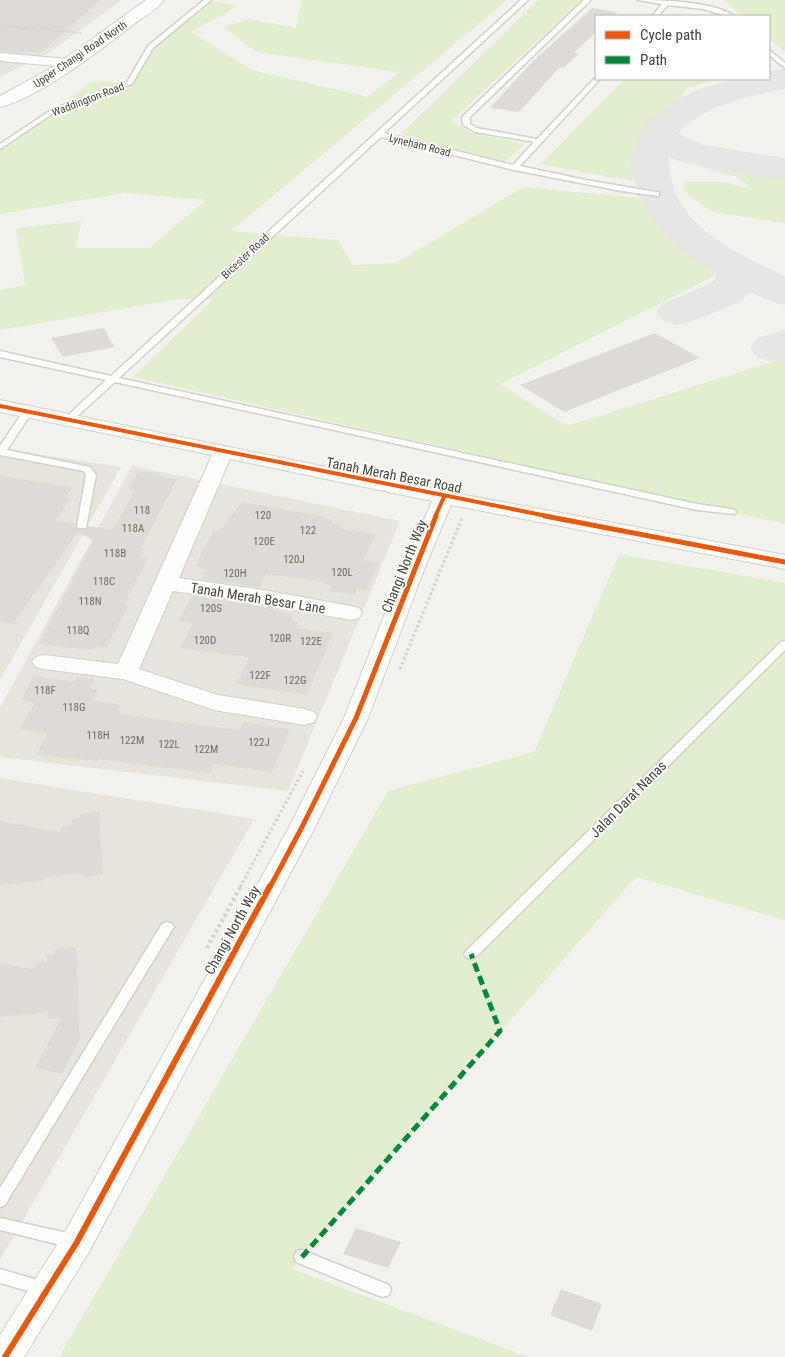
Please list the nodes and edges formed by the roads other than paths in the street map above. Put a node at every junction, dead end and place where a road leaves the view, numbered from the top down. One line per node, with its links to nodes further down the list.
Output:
1 (144, 0): 14 (street, Upper Changi Road North)
2 (156, 0): 14 (street, Upper Changi Road North)
3 (208, 0): 21 (lane, Waddington Road)
4 (526, 0): 19 (lane, Lyneham Road)
5 (588, 0): 20 (lane)
6 (641, 0): 8 (lane)
7 (713, 1): 9 (lane)
8 (666, 4): 9 (lane); 10 (lane)
9 (712, 10): 11 (lane)
10 (656, 15)
11 (730, 15)
12 (770, 53): 15 (lane)
13 (0, 57): 14 (street)
14 (62, 63): 17 (street, Upper Changi Road North); 18 (street, Upper Changi Road North)
15 (785, 66)
16 (596, 80): 20 (lane)
17 (0, 93)
18 (0, 102)
19 (379, 134): 22 (lane, Lyneham Road); 25 (lane, Bicester Road)
20 (539, 141): 22 (lane)
21 (0, 147)
22 (514, 168): 23 (lane, Lyneham Road)
23 (656, 194)
24 (0, 354): 25 (lane)
25 (112, 379): 28 (lane, Bicester Road); 32 (lane)
26 (0, 406): 27 (street, Tanah Merah Besar Road)
27 (28, 411): 28 (street, Tanah Merah Besar Road); 29 (lane)
28 (69, 419): 30 (street, Tanah Merah Besar Road)
29 (1, 452): 33 (lane)
30 (223, 453): 31 (street, Tanah Merah Besar Road); 35 (street)
31 (444, 497): 34 (street, Tanah Merah Besar Road); 45 (street, Changi North Way)
32 (731, 512)
33 (82, 526)
34 (785, 562)
35 (166, 583): 36 (street, Tanah Merah Besar Lane); 39 (street)
36 (351, 613)
37 (785, 644): 42 (lane, Jalan Darat Nanas)
38 (44, 662): 39 (street)
39 (126, 672): 40 (street)
40 (305, 717)
41 (167, 927): 43 (lane)
42 (470, 954)
43 (0, 1201)
44 (0, 1224): 45 (lane)
45 (76, 1242): 48 (street, Changi North Way)
46 (302, 1256): 49 (lane)
47 (0, 1276): 48 (lane)
48 (47, 1290): 50 (street, Changi North Way)
49 (383, 1290)
50 (5, 1357)

